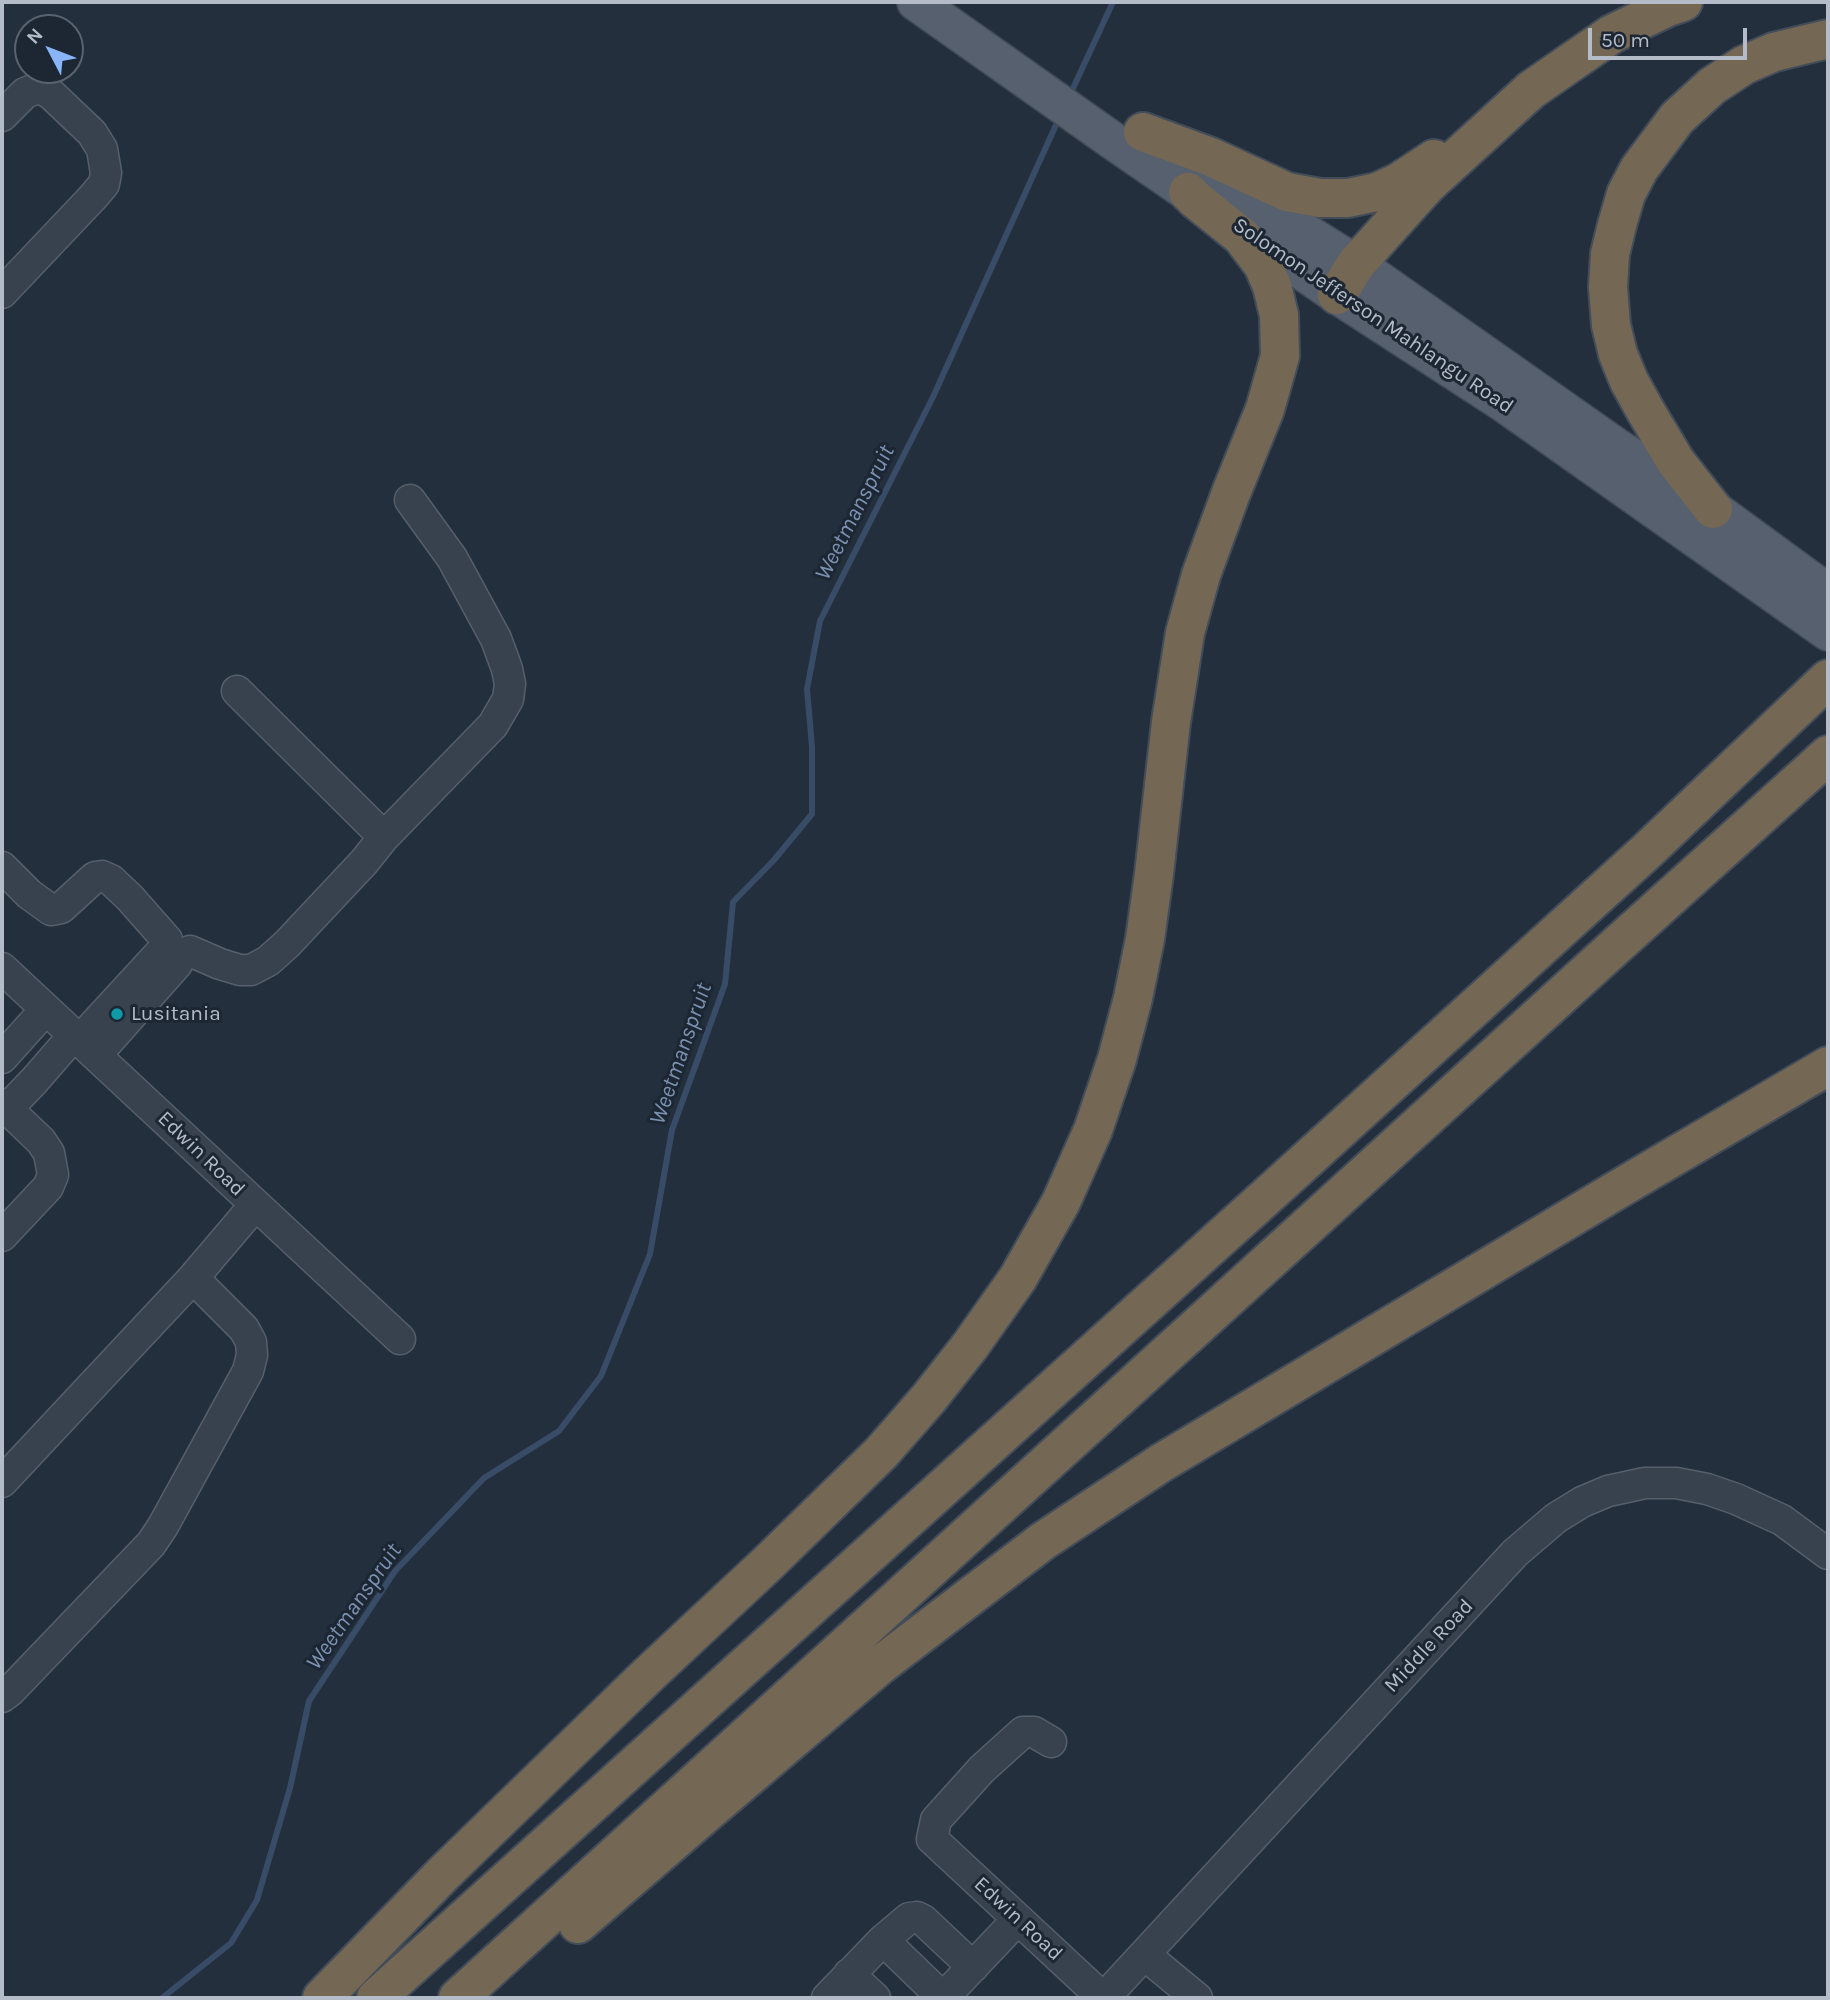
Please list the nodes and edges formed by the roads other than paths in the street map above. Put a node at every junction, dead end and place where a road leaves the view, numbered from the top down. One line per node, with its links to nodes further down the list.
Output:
1 (916, 2): 5 (main road, Solomon Jefferson Mahlangu Road)
2 (954, 2): 5 (main road, Solomon Jefferson Mahlangu Road)
3 (1683, 2): 6 (highway)
4 (1828, 38): 13 (highway)
5 (1050, 83): 8 (main road, Solomon Jefferson Mahlangu Road)
6 (1531, 90): 8 (highway); 10 (highway)
7 (2, 116): 11 (street)
8 (1130, 133): 9 (main road, Solomon Jefferson Mahlangu Road); 10 (main road, Solomon Jefferson Mahlangu Road)
9 (1188, 192): 10 (main road, Solomon Jefferson Mahlangu Road); 42 (highway)
10 (1346, 280): 13 (main road, Solomon Jefferson Mahlangu Road); 14 (main road, Solomon Jefferson Mahlangu Road)
11 (2, 293)
12 (410, 500): 19 (street)
13 (1713, 509): 14 (main road, Solomon Jefferson Mahlangu Road)
14 (1822, 609)
15 (1828, 663): 20 (highway)
16 (1828, 679): 20 (highway)
17 (237, 691): 19 (street)
18 (1828, 755): 44 (highway)
19 (384, 837): 22 (street)
20 (1648, 850): 43 (highway)
21 (2, 867): 22 (street)
22 (174, 951): 25 (street)
23 (2, 968): 24 (street, Edwin Road)
24 (46, 1009): 25 (street, Edwin Road); 26 (street)
25 (83, 1043): 28 (street); 29 (street, Edwin Road)
26 (2, 1058)
27 (1828, 1066): 45 (highway)
28 (4, 1107): 30 (street)
29 (255, 1205): 31 (street); 32 (street, Edwin Road)
30 (2, 1236)
31 (193, 1278): 33 (street); 35 (street)
32 (400, 1339)
33 (2, 1482)
34 (1828, 1554): 39 (street, Middle Road)
35 (2, 1697)
36 (1051, 1742): 37 (street, Edwin Road)
37 (1018, 1919): 40 (street); 49 (street, Edwin Road)
38 (883, 1940): 40 (street); 41 (street); 48 (street)
39 (1145, 1955): 49 (street, Middle Road); 50 (street)
40 (972, 1967): 48 (street)
41 (849, 1974): 46 (street); 47 (street)
42 (322, 1998)
43 (376, 1998)
44 (458, 1998)
45 (489, 1998)
46 (827, 1998)
47 (875, 1998)
48 (943, 1998)
49 (1104, 1998)
50 (1197, 1998)

